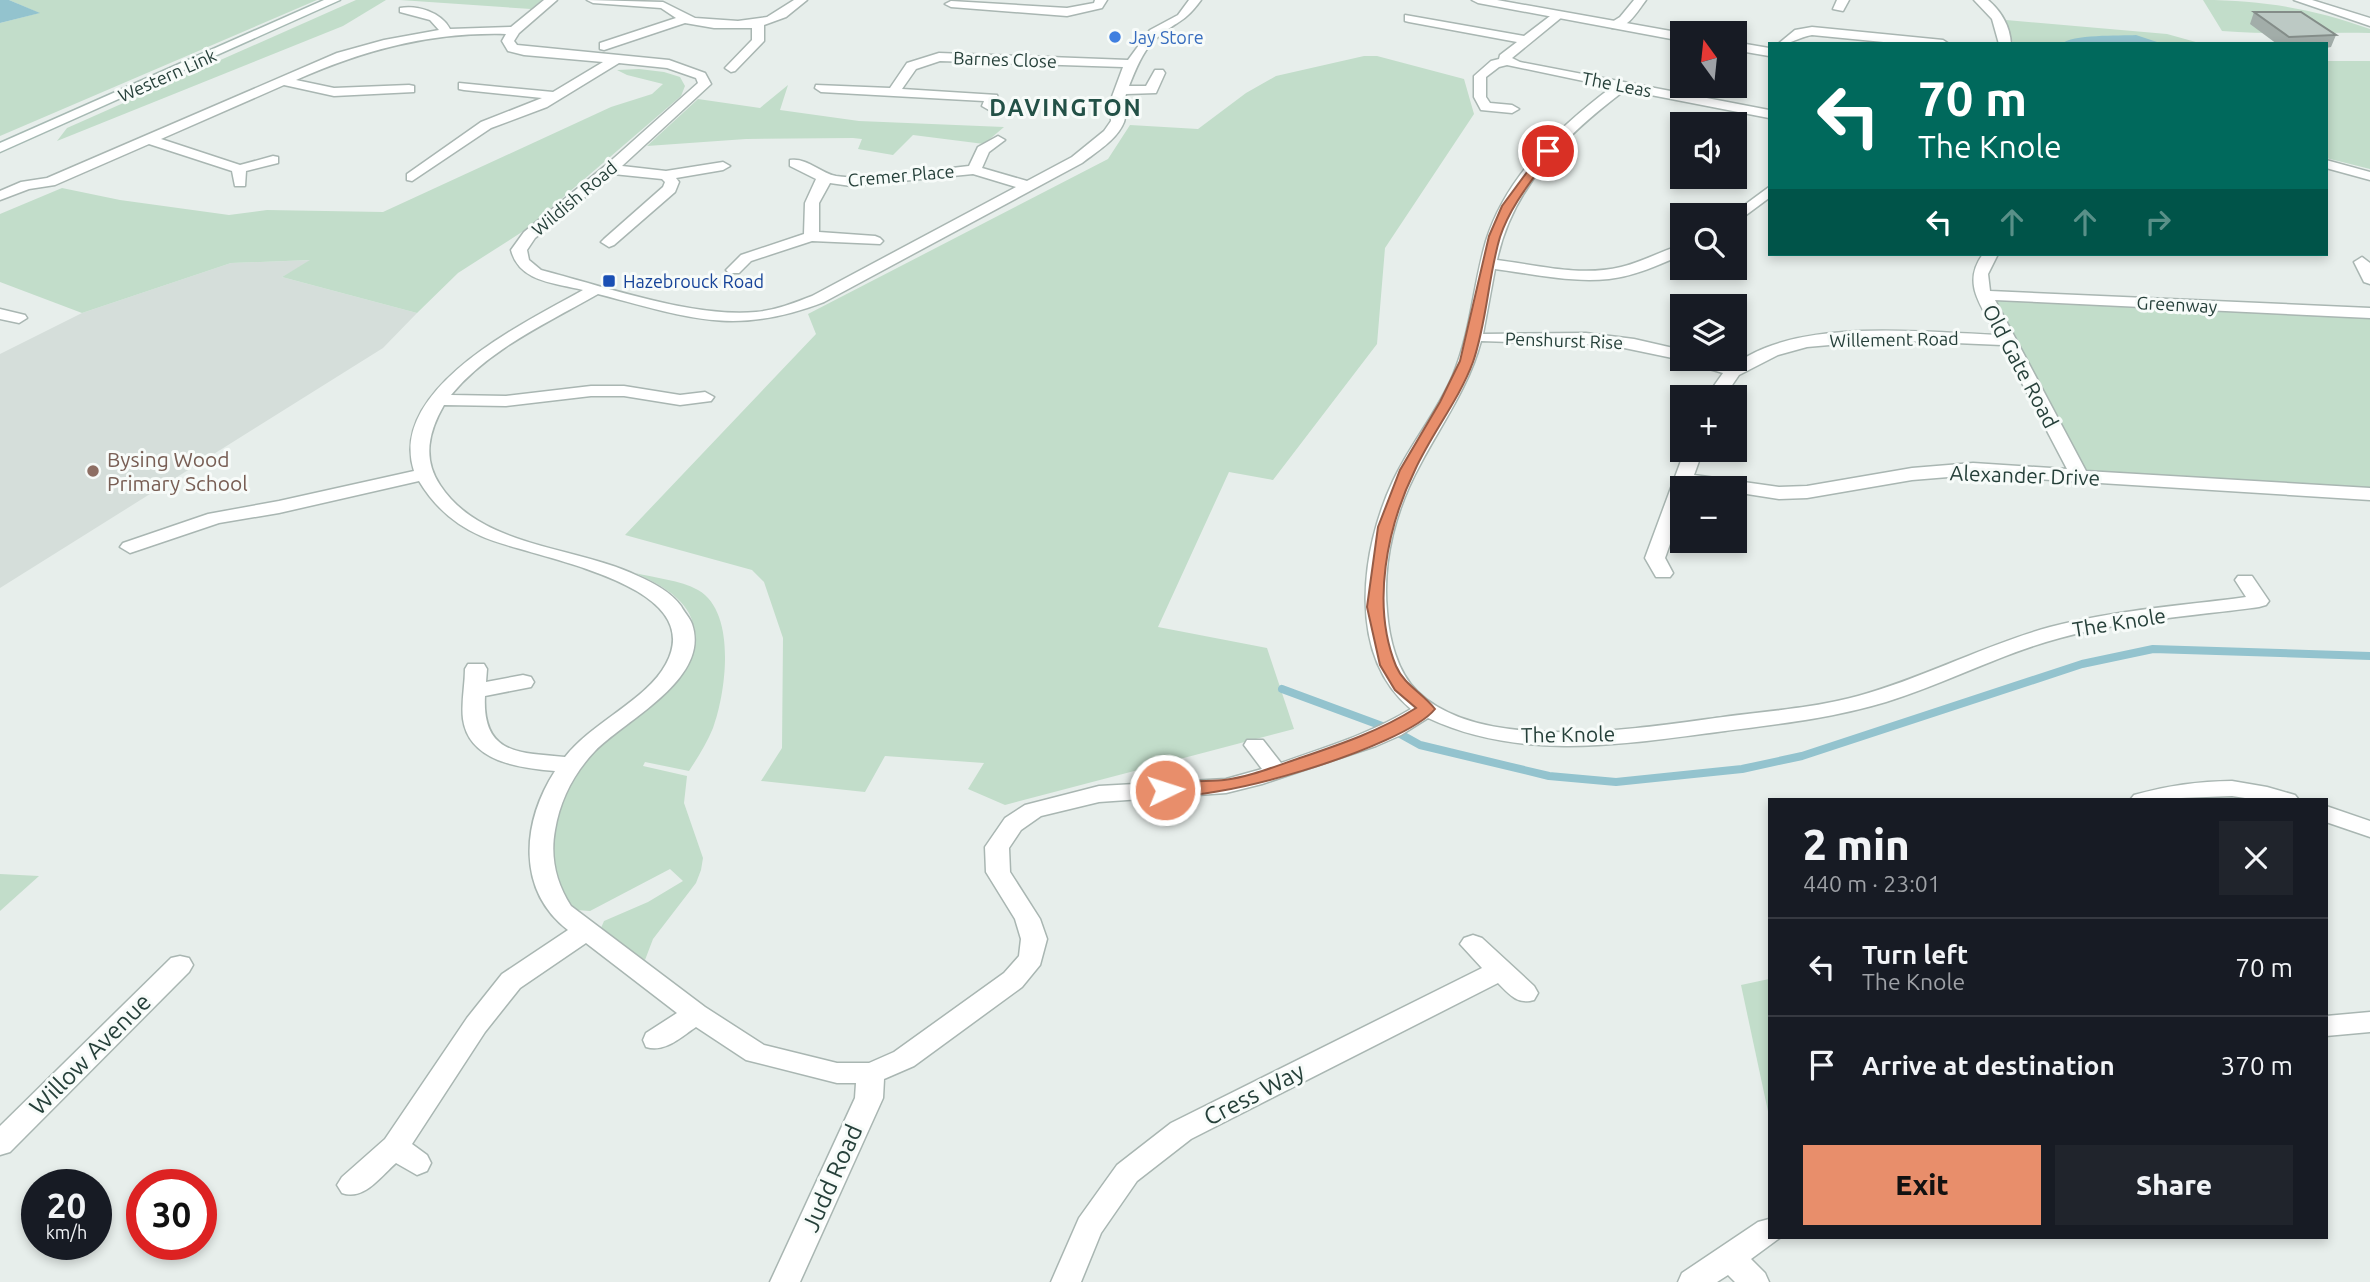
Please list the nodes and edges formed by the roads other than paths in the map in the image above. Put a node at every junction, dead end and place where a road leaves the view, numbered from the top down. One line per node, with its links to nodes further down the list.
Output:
1 (334, 0): 50 (street, Western Link)
2 (551, 0): 22 (street)
3 (593, 0): 17 (street)
4 (802, 0): 13 (street)
5 (1101, 0): 11 (street)
6 (1195, 0): 34 (street, Wildish Road)
7 (1478, 0): 15 (street)
8 (1640, 0): 20 (street)
9 (1980, 0): 27 (street)
10 (2300, 0): 18 (street)
11 (951, 4)
12 (404, 10): 21 (street)
13 (791, 11): 14 (street); 19 (street)
14 (812, 12)
15 (1558, 15): 20 (street); 24 (street)
16 (1409, 18): 24 (street)
17 (685, 19): 19 (street); 28 (street)
18 (2370, 22)
19 (758, 25): 32 (street)
20 (1616, 25): 23 (street)
21 (445, 31): 22 (street); 36 (street)
22 (514, 31): 31 (street, Wildish Road)
23 (1670, 35)
24 (1525, 40): 33 (street)
25 (1787, 42): 26 (street)
26 (1938, 42)
27 (2005, 42)
28 (603, 43)
29 (1747, 48): 30 (street)
30 (1768, 52)
31 (617, 59): 43 (street); 56 (street, Wildish Road)
32 (735, 61)
33 (1507, 61): 37 (street, The Leas); 45 (street)
34 (1132, 64): 41 (street, Wildish Road); 42 (street, Barnes Close)
35 (1159, 73): 41 (street)
36 (286, 82): 39 (street); 47 (street)
37 (1623, 85): 46 (street, The Leas); 79 (street, The Knole)
38 (821, 88): 42 (street, Barnes Close)
39 (409, 89)
40 (473, 89): 43 (street)
41 (1121, 90): 66 (street, Wildish Road)
42 (894, 92): 44 (street, Barnes Close)
43 (557, 96): 61 (street)
44 (989, 106)
45 (1512, 108)
46 (1768, 114)
47 (147, 139): 52 (street); 65 (street)
48 (998, 140): 51 (street, Cremer Place)
49 (967, 147): 51 (street, Cremer Place)
50 (0, 148)
51 (983, 150): 57 (street, Cremer Place)
52 (273, 160)
53 (795, 163): 64 (street, Cremer Place)
54 (2328, 165): 60 (street)
55 (723, 166): 59 (street)
56 (610, 169): 59 (street); 81 (street, Wildish Road)
57 (974, 170): 64 (street, Cremer Place); 66 (street, Cremer Place)
58 (393, 174): 61 (street)
59 (666, 176): 70 (street)
60 (2370, 176)
61 (412, 177): 63 (street)
62 (8, 179): 65 (street)
63 (429, 179)
64 (828, 179): 72 (street, Cremer Place)
65 (26, 185): 68 (street)
66 (1029, 186): 81 (street, Wildish Road)
67 (1768, 192): 69 (street)
68 (0, 196)
69 (1747, 209)
70 (626, 225): 71 (street); 74 (street)
71 (643, 230)
72 (811, 236): 73 (street); 77 (street)
73 (875, 241)
74 (609, 242)
75 (1670, 255): 79 (street)
76 (1989, 256): 82 (street, Old Gate Road)
77 (737, 260)
78 (2362, 262): 80 (street)
79 (1489, 263): 103 (street, The Knole)
80 (2370, 279)
81 (596, 289): 91 (street)
82 (1984, 295): 83 (street, Greenway); 87 (street, Old Gate Road)
83 (2370, 313)
84 (0, 314): 85 (street)
85 (19, 318)
86 (1488, 338): 88 (street, Penshurst Rise)
87 (2008, 340): 89 (street, Willement Road); 95 (street, Old Gate Road)
88 (1670, 352)
89 (1747, 363)
90 (705, 397): 92 (street)
91 (437, 400): 92 (street); 94 (street)
92 (680, 400): 93 (street)
93 (668, 414)
94 (423, 474): 99 (street); 105 (street)
95 (2080, 477): 96 (street, Alexander Drive); 97 (street, Alexander Drive)
96 (1747, 488)
97 (2370, 494)
98 (1670, 516): 100 (street)
99 (130, 547)
100 (1663, 573)
101 (2245, 580): 103 (street, The Knole)
102 (523, 682): 105 (street)
103 (1426, 709): 106 (street)
104 (1255, 745): 106 (street)
105 (570, 765): 111 (street)
106 (1276, 772): 120 (street)
107 (2154, 798): 108 (street)
108 (2281, 798)
109 (2328, 815): 110 (street)
110 (2370, 830)
111 (585, 931): 116 (street); 122 (street)
112 (1473, 944): 114 (street)
113 (180, 965): 121 (street, Willow Avenue)
114 (1500, 970): 115 (street); 126 (street, Cress Way)
115 (1525, 993)
116 (696, 1014): 119 (street); 120 (street)
117 (2370, 1022): 118 (street)
118 (2328, 1026)
119 (656, 1040)
120 (871, 1073): 125 (street, Judd Road)
121 (0, 1144)
122 (352, 1185)
123 (1768, 1232): 124 (street)
124 (1732, 1259): 127 (street); 128 (street)
125 (785, 1282)
126 (1066, 1282)
127 (1693, 1282)
128 (1754, 1282)

